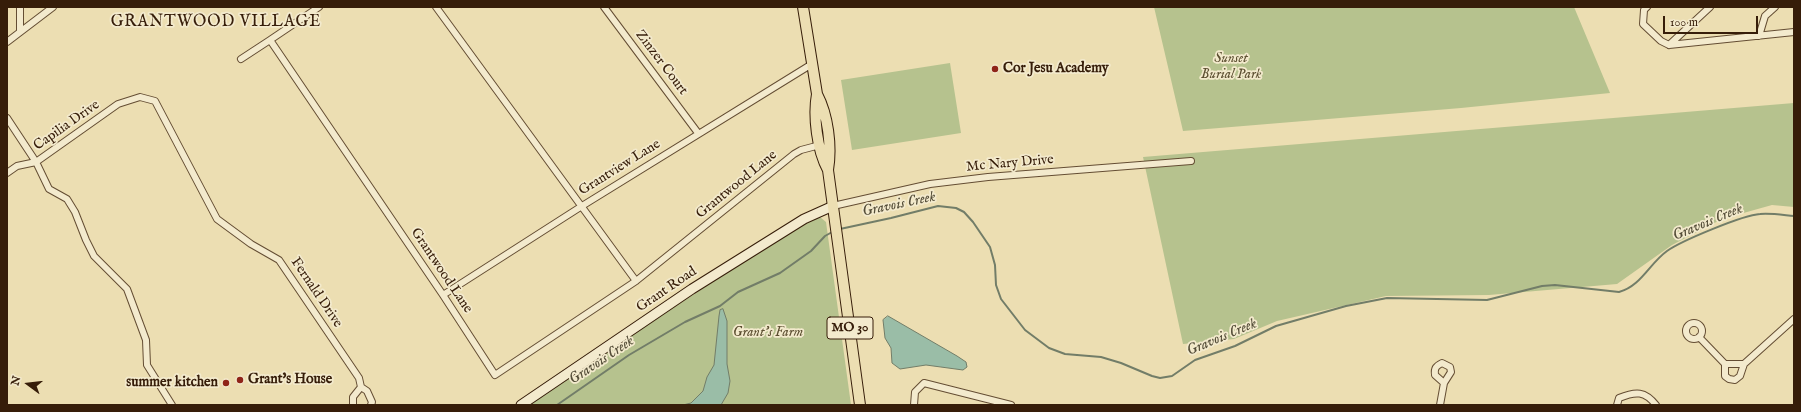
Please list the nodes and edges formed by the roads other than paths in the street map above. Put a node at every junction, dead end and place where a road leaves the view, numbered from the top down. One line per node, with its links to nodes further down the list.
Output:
1 (20, 7): 10 (street)
2 (53, 7): 10 (street)
3 (319, 7): 13 (street)
4 (436, 7): 27 (street)
5 (604, 7): 21 (street, Zinzer Court)
6 (803, 7): 17 (main road, MO 30)
7 (1710, 7): 15 (street)
8 (1775, 7): 12 (street)
9 (1646, 8): 15 (street)
10 (20, 31): 14 (street)
11 (1794, 32): 12 (street)
12 (1759, 36): 15 (street)
13 (270, 40): 16 (street); 30 (street, Grantwood Lane)
14 (7, 42)
15 (1669, 45)
16 (241, 59)
17 (812, 64): 18 (main road, MO 30); 21 (street, Grantview Lane)
18 (817, 94): 22 (main road, MO 30); 25 (main road, MO 30)
19 (140, 97): 24 (street, Capilia Drive); 36 (street, Fernald Drive)
20 (7, 118): 24 (street)
21 (698, 133): 27 (street, Grantview Lane)
22 (820, 145): 25 (main road, MO 30); 29 (street, Grantwood Lane)
23 (1191, 161): 28 (street, Mc Nary Drive)
24 (36, 162): 26 (street, Capilia Drive); 37 (street)
25 (828, 170): 28 (main road, MO 30)
26 (7, 173)
27 (582, 206): 29 (street); 30 (street, Grantview Lane)
28 (833, 206): 40 (street, Grant Road); 41 (main road, MO 30)
29 (636, 281): 30 (street, Grantwood Lane)
30 (443, 295)
31 (1794, 319): 34 (street)
32 (1699, 337): 33 (street)
33 (1725, 364): 34 (street); 34 (street)
34 (1744, 364)
35 (1444, 383): 44 (street)
36 (361, 387): 38 (street); 39 (street, Fernald Drive)
37 (172, 405)
38 (353, 405)
39 (371, 405)
40 (521, 405)
41 (860, 405)
42 (914, 405): 43 (street)
43 (1011, 405)
44 (1440, 405)
45 (1618, 405): 46 (street)
46 (1656, 405)

